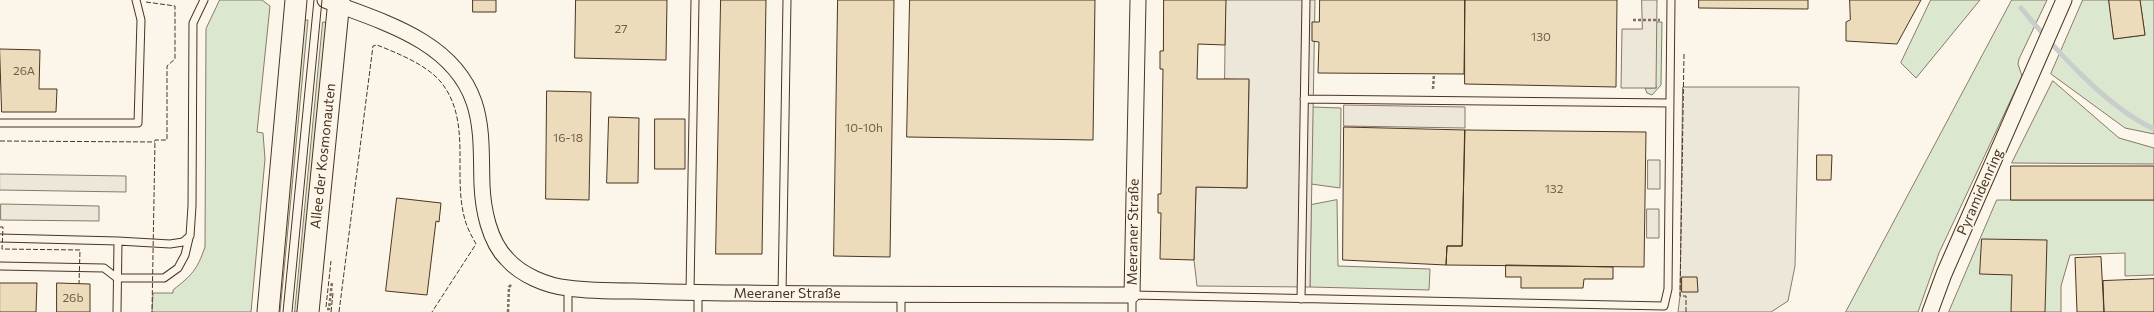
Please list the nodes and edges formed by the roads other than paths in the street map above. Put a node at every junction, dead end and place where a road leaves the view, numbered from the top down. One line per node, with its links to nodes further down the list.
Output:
1 (136, 0): 13 (lane)
2 (204, 0): 14 (lane)
3 (296, 0): 26 (main road)
4 (694, 0): 20 (lane)
5 (787, 0): 22 (lane)
6 (1138, 0): 23 (street, Meeraner Straße)
7 (1306, 0): 11 (lane)
8 (1671, 0): 12 (lane)
9 (334, 2): 19 (street, Meeraner Straße); 27 (main road, Allee der Kosmonauten)
10 (2064, 2): 32 (street, Pyramidenring)
11 (1304, 99): 12 (lane); 24 (lane)
12 (1670, 103): 24 (lane)
13 (0, 123)
14 (190, 236): 16 (lane); 18 (lane)
15 (0, 238): 16 (lane)
16 (118, 241): 18 (lane)
17 (0, 266): 18 (lane)
18 (117, 278): 25 (lane)
19 (568, 288): 20 (street, Meeraner Straße); 28 (lane)
20 (694, 292): 22 (street, Meeraner Straße); 29 (lane)
21 (901, 293): 22 (street, Meeraner Straße); 23 (street, Meeraner Straße); 30 (lane)
22 (782, 294)
23 (1132, 295): 24 (lane); 31 (lane)
24 (1301, 299)
25 (117, 312)
26 (268, 312)
27 (308, 312)
28 (568, 312)
29 (698, 312)
30 (901, 312)
31 (1132, 312)
32 (1930, 312)

